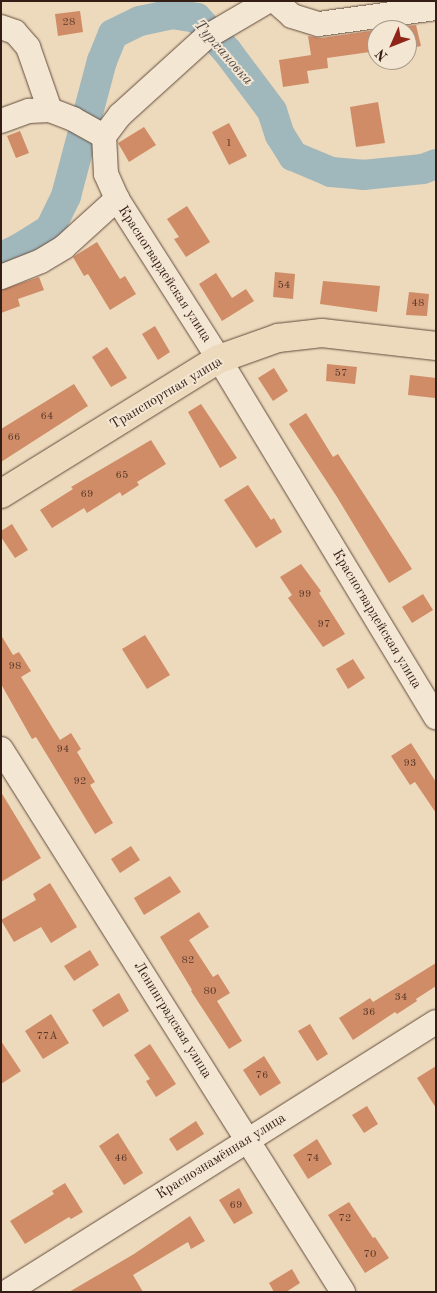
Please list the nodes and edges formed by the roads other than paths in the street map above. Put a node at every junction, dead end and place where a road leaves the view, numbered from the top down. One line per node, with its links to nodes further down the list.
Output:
1 (268, 1): 7 (street)
2 (275, 1): 3 (street)
3 (436, 8)
4 (1, 27): 5 (street)
5 (50, 110): 6 (street); 7 (street)
6 (1, 121)
7 (104, 136): 8 (street, Красногвардейская улица)
8 (117, 199): 9 (street); 11 (street, Красногвардейская улица)
9 (1, 277)
10 (436, 346): 11 (main road, Транспортная улица)
11 (219, 359): 12 (main road, Транспортная улица); 13 (street, Красногвардейская улица)
12 (1, 494)
13 (436, 717)
14 (1, 749): 16 (street, Ленинградская улица)
15 (436, 1022): 16 (street, Краснознамённая улица)
16 (248, 1139): 17 (street, Краснознамённая улица); 18 (street, Ленинградская улица)
17 (7, 1292)
18 (343, 1292)

